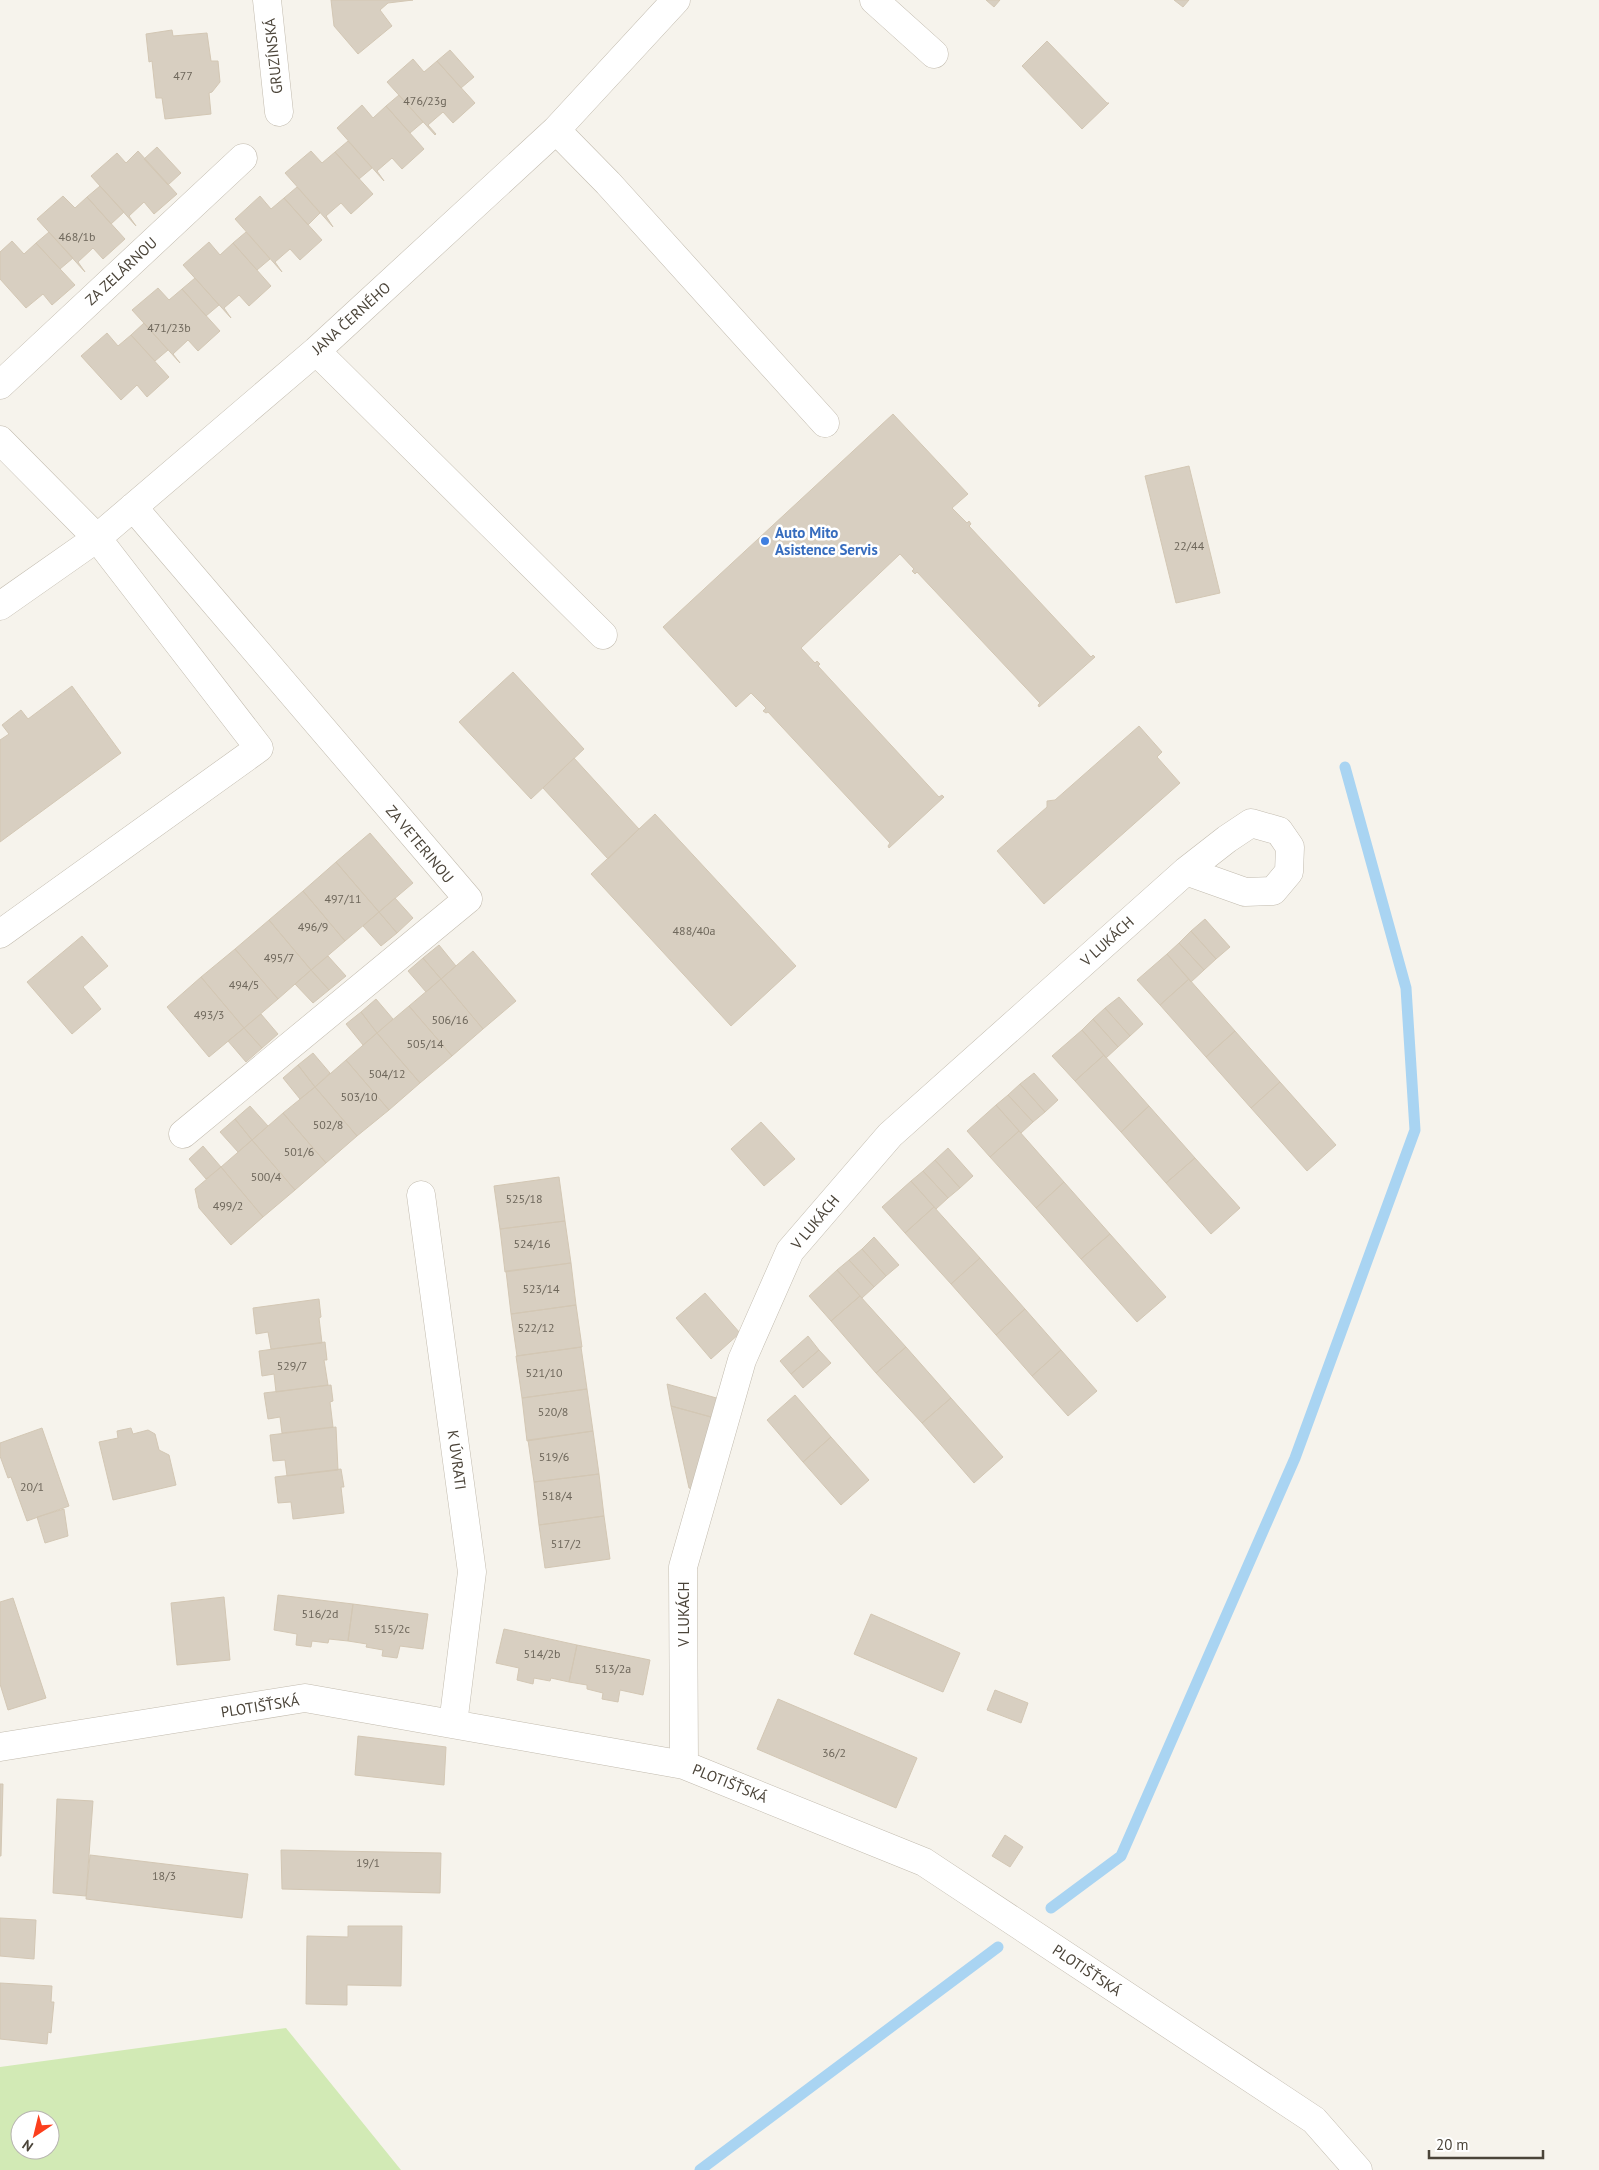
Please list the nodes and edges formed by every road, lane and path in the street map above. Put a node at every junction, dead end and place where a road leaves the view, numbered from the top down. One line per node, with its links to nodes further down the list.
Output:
1 (267, 0): 5 (street, GRUZÍNSKÁ)
2 (676, 0): 6 (street, JANA ČERNÉHO)
3 (874, 0): 4 (street)
4 (934, 54)
5 (279, 112)
6 (556, 130): 8 (street, JANA ČERNÉHO); 10 (street)
7 (243, 158): 9 (street, ZA ZELÁRNOU)
8 (316, 351): 12 (street, JANA ČERNÉHO); 15 (street)
9 (0, 385)
10 (825, 423)
11 (0, 440): 13 (street)
12 (133, 507): 13 (street, JANA ČERNÉHO); 18 (street, ZA VETERINOU)
13 (97, 538): 14 (street, JANA ČERNÉHO); 17 (street)
14 (0, 606)
15 (603, 635)
16 (1186, 871): 22 (street, V LUKÁCH)
17 (0, 934)
18 (183, 1134)
19 (420, 1195): 20 (street, K ÚVRATI)
20 (453, 1724): 21 (street, PLOTIŠŤSKÁ); 22 (street, PLOTIŠŤSKÁ)
21 (0, 1747)
22 (684, 1765): 23 (street, PLOTIŠŤSKÁ)
23 (1358, 2170)

